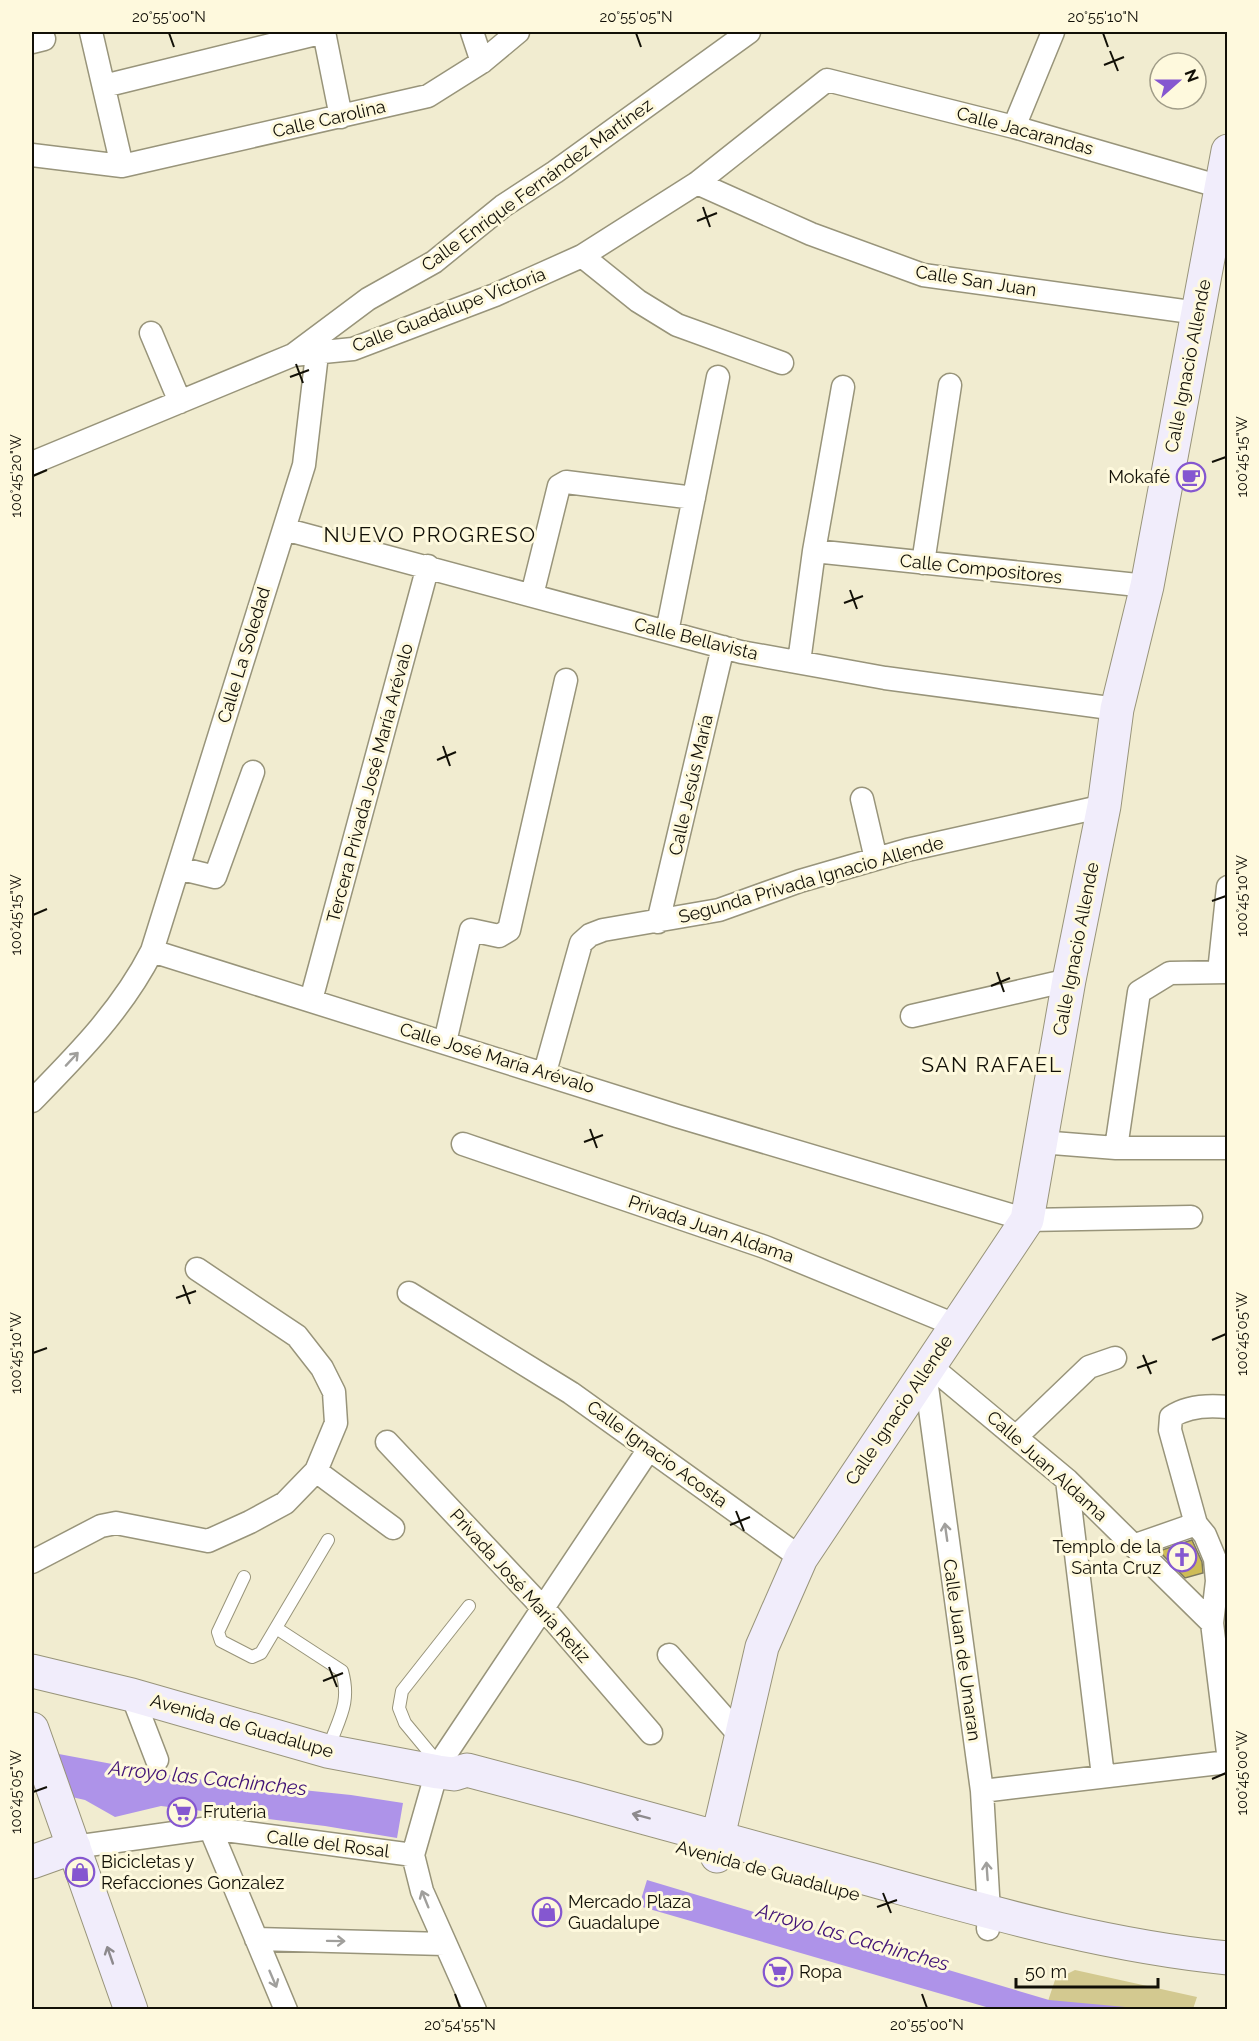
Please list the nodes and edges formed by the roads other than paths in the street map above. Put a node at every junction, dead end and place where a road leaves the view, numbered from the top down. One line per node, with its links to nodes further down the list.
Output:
1 (91, 32): 9 (street)
2 (324, 32): 9 (street); 10 (street)
3 (472, 32): 7 (street)
4 (518, 32): 7 (street, Calle Carolina)
5 (749, 32): 21 (street, Calle Enrique Fernández Martínez)
6 (1053, 32): 11 (street)
7 (482, 62): 10 (street, Calle Carolina)
8 (827, 80): 11 (street, Calle Jacarandas); 15 (street, Calle Guadalupe Victoria)
9 (104, 86): 14 (street)
10 (341, 117): 14 (street, Calle Carolina)
11 (1014, 128): 16 (street, Calle Jacarandas)
12 (1227, 151): 16 (street, Calle Ignacio Allende)
13 (32, 155): 14 (street, Calle Carolina)
14 (122, 166)
15 (697, 183): 17 (street, Calle Guadalupe Victoria); 18 (street, Calle San Juan)
16 (1221, 187): 18 (street, Calle Ignacio Allende)
17 (582, 256): 20 (street, Calle Guadalupe Victoria); 22 (street)
18 (1198, 313): 33 (street, Calle Ignacio Allende)
19 (151, 333): 26 (street)
20 (317, 354): 21 (street, Calle Guadalupe Victoria); 29 (street, Calle La Soledad)
21 (293, 355): 26 (street, Calle Guadalupe Victoria)
22 (782, 363)
23 (718, 377): 28 (street)
24 (950, 385): 31 (street)
25 (843, 387): 30 (street)
26 (180, 402): 27 (street, Calle Guadalupe Victoria)
27 (32, 463)
28 (694, 498): 34 (street); 35 (street)
29 (284, 529): 32 (street, Calle Bellavista); 44 (street, Calle La Soledad)
30 (814, 551): 31 (street, Calle Compositores); 37 (street)
31 (922, 563): 33 (street, Calle Compositores)
32 (428, 566): 34 (street, Calle Bellavista); 50 (street, Tercera Privada José María Arévalo)
33 (1147, 586): 39 (street, Calle Ignacio Allende)
34 (532, 595): 35 (street, Calle Bellavista)
35 (667, 632): 36 (street, Calle Bellavista)
36 (723, 647): 37 (street, Calle Bellavista); 46 (street, Calle Jesús María)
37 (799, 662): 39 (street, Calle Bellavista)
38 (566, 680): 52 (street)
39 (1117, 709): 42 (street, Calle Ignacio Allende)
40 (253, 772): 44 (street)
41 (862, 799): 43 (street)
42 (1104, 806): 43 (street, Segunda Privada Ignacio Allende); 49 (street, Calle Ignacio Allende)
43 (876, 859): 46 (street, Segunda Privada Ignacio Allende)
44 (178, 868): 47 (street, Calle La Soledad)
45 (1227, 888): 48 (street)
46 (658, 922): 53 (street, Segunda Privada Ignacio Allende)
47 (152, 951): 50 (street, Calle José María Arévalo); 54 (street, one-way to 47)
48 (1223, 972): 57 (street)
49 (1069, 980): 51 (street); 55 (street, Calle Ignacio Allende)
50 (311, 1000): 52 (street, Calle José María Arévalo)
51 (912, 1016)
52 (445, 1042): 53 (street, Calle José María Arévalo)
53 (545, 1072): 60 (street, Calle José María Arévalo)
54 (32, 1101)
55 (1040, 1142): 57 (street); 60 (street, Calle Ignacio Allende)
56 (463, 1144): 63 (street, Privada Juan Aldama)
57 (1116, 1148): 58 (street)
58 (1227, 1148)
59 (1191, 1217): 60 (street, Calle José María Arévalo)
60 (1027, 1220): 63 (street, Calle Ignacio Allende)
61 (197, 1269): 70 (street)
62 (409, 1293): 69 (street, Calle Ignacio Acosta)
63 (955, 1325): 65 (street, Calle Ignacio Allende)
64 (1115, 1358): 67 (street)
65 (927, 1368): 67 (street, Calle Juan Aldama); 76 (street, Calle Ignacio Allende); 96 (street, Calle Juan de Umaran, one-way to 65)
66 (1227, 1407): 72 (street)
67 (1017, 1436): 71 (street, Calle Juan Aldama)
68 (387, 1442): 81 (street, Privada José María Retiz)
69 (650, 1449): 76 (street, Calle Ignacio Acosta); 81 (street)
70 (316, 1471): 73 (street); 78 (street)
71 (1067, 1480): 75 (street, Calle Juan Aldama); 95 (street)
72 (1196, 1524): 75 (street); 77 (street)
73 (393, 1527)
74 (328, 1540): 83 (lane)
75 (1133, 1546): 82 (street, Calle Juan Aldama)
76 (801, 1558): 88 (street, Calle Ignacio Allende)
77 (1221, 1560): 82 (street)
78 (32, 1562)
79 (244, 1577): 83 (lane)
80 (469, 1606): 94 (lane)
81 (544, 1609): 87 (street, Privada José María Retiz); 94 (street)
82 (1212, 1623): 91 (street)
83 (276, 1628): 90 (lane)
84 (669, 1655): 88 (street)
85 (32, 1671): 86 (street, Avenida de Guadalupe)
86 (132, 1695): 90 (street, Avenida de Guadalupe); 92 (street)
87 (651, 1733)
88 (742, 1738): 98 (street, Calle Ignacio Allende)
89 (36, 1740): 99 (street)
90 (327, 1751): 94 (street, Avenida de Guadalupe)
91 (1227, 1753)
92 (157, 1760)
93 (1227, 1762): 95 (street)
94 (444, 1770): 98 (street, Avenida de Guadalupe); 100 (street)
95 (1103, 1776): 96 (street)
96 (982, 1791): 102 (street, Calle Juan de Umaran, one-way to 96)
97 (210, 1828): 99 (street, Calle del Rosal); 100 (street, Calle del Rosal); 103 (street)
98 (717, 1846): 102 (street, Avenida de Guadalupe)
99 (74, 1847): 101 (street, Calle del Rosal); 107 (street, one-way to 99)
100 (414, 1851): 104 (street, one-way to 100)
101 (32, 1862)
102 (988, 1921): 105 (street, Avenida de Guadalupe); 106 (street, Avenida de Guadalupe)
103 (256, 1939): 104 (street, one-way to 104); 108 (street, one-way to 108)
104 (444, 1944): 109 (street)
105 (1227, 1958)
106 (1227, 1978)
107 (131, 2010)
108 (286, 2010)
109 (476, 2010)

